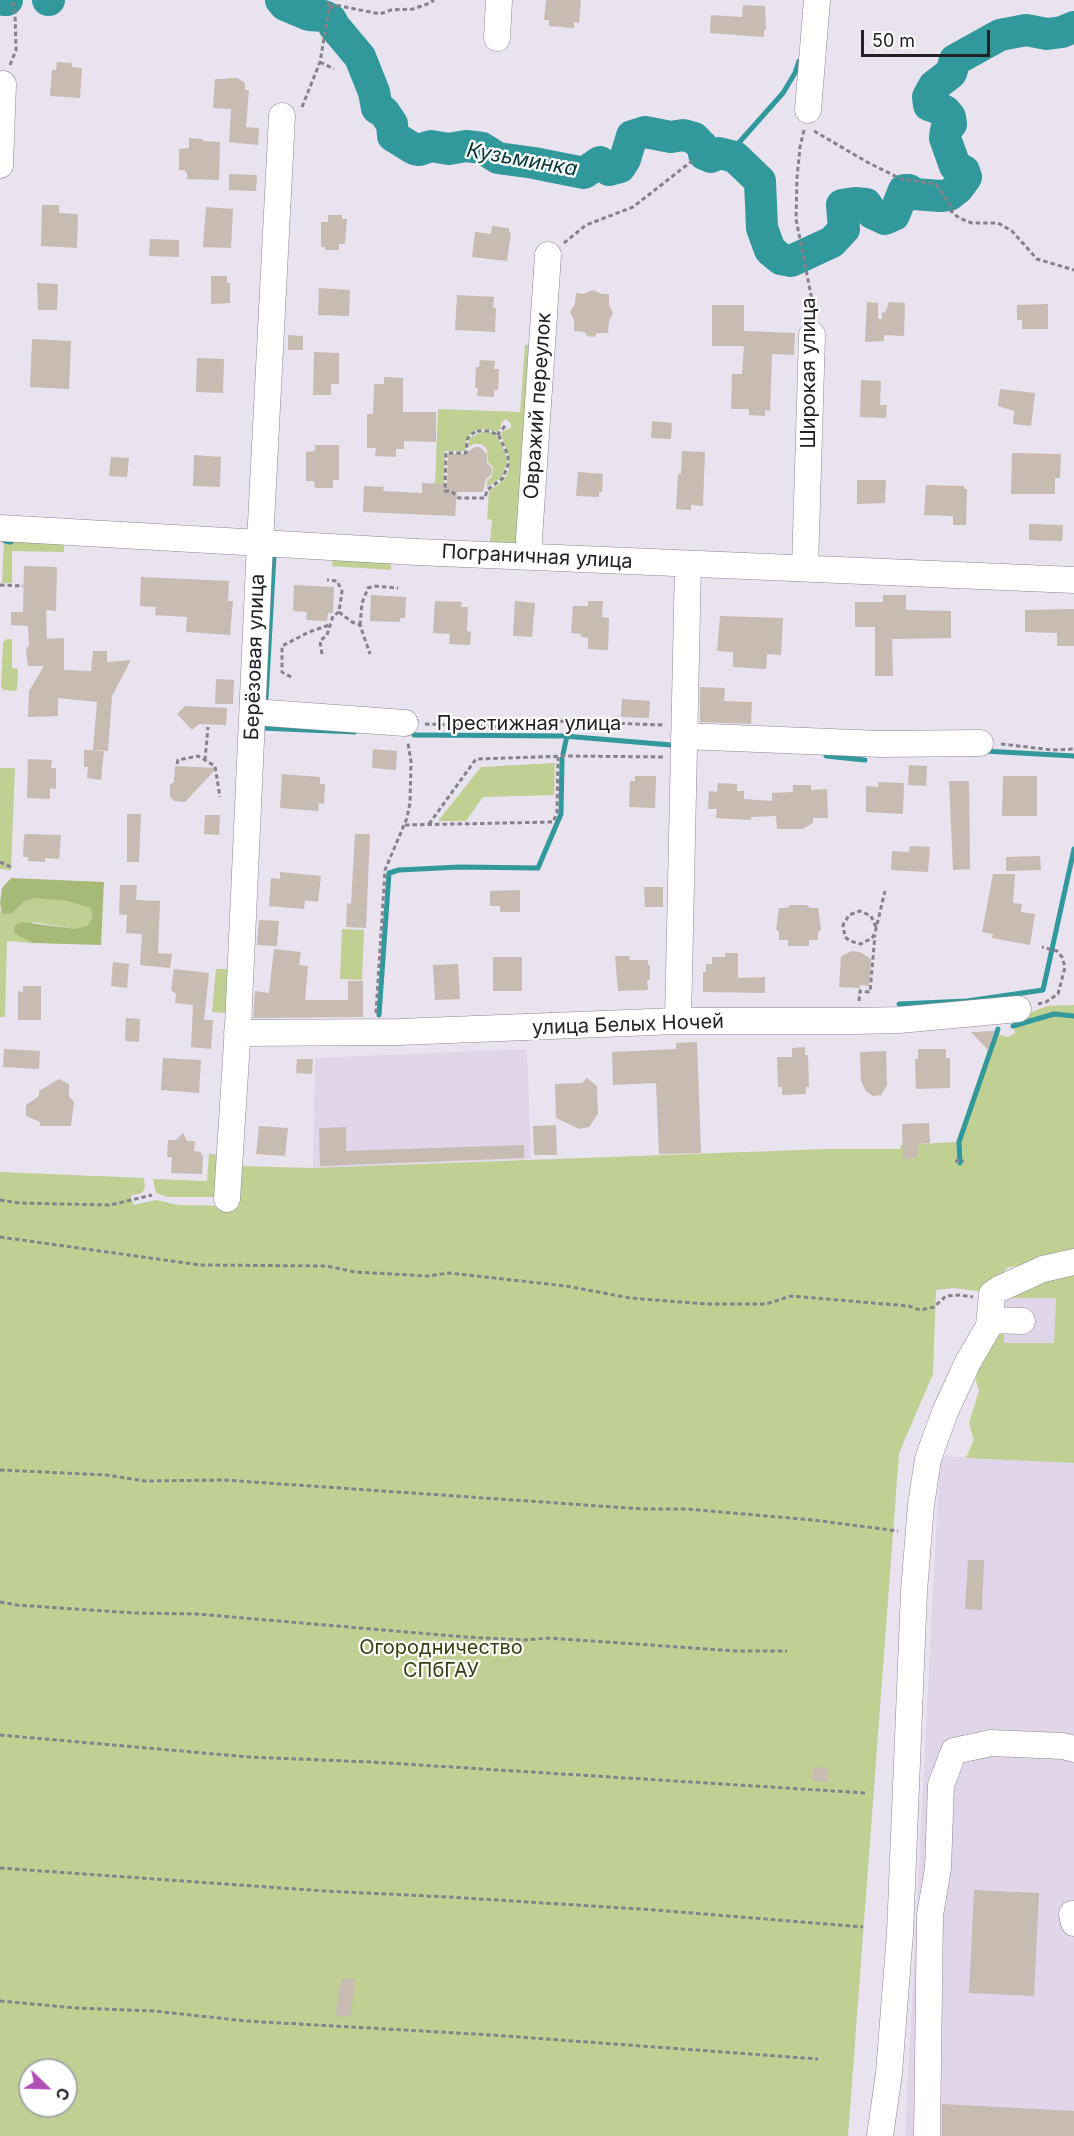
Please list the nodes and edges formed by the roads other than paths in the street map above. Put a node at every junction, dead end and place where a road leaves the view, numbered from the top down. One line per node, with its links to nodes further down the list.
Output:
1 (499, 0): 3 (street)
2 (818, 0): 6 (street)
3 (497, 38)
4 (3, 84): 7 (street)
5 (282, 116): 11 (street, Берёзовая улица)
6 (807, 118)
7 (0, 165)
8 (548, 255): 12 (street, Овражий переулок)
9 (812, 336): 14 (street, Широкая улица)
10 (0, 528): 11 (street, Пограничная улица)
11 (260, 543): 12 (street, Пограничная улица); 16 (street, Берёзовая улица)
12 (531, 556): 13 (street, Пограничная улица)
13 (688, 564): 14 (street, Пограничная улица); 19 (street)
14 (805, 568): 15 (street, Пограничная улица)
15 (1074, 580)
16 (253, 712): 17 (street); 22 (street, Берёзовая улица)
17 (406, 731)
18 (980, 743): 19 (street)
19 (684, 746): 21 (street)
20 (1018, 1009): 21 (street, улица Белых Ночей)
21 (678, 1021): 22 (street, улица Белых Ночей)
22 (237, 1034): 23 (street, Берёзовая улица)
23 (227, 1198)
24 (1074, 1262): 25 (street)
25 (990, 1310): 26 (street); 28 (street)
26 (1022, 1321)
27 (1074, 1749): 29 (street)
28 (880, 2136)
29 (927, 2136)

